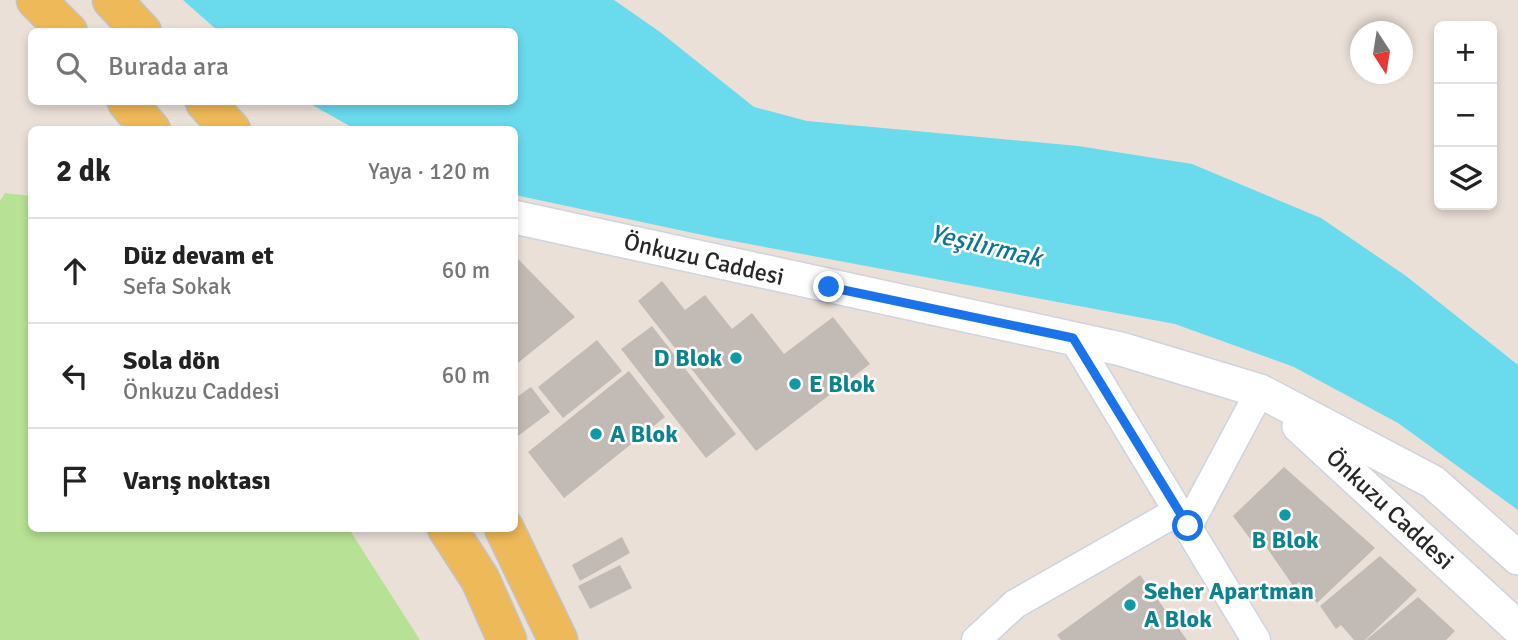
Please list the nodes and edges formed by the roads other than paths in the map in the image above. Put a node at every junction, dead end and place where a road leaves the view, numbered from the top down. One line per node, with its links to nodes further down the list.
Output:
1 (36, 0): 3 (main road)
2 (112, 0): 4 (main road)
3 (64, 28)
4 (138, 28)
5 (129, 105): 7 (main road)
6 (208, 105): 8 (main road)
7 (147, 126)
8 (227, 126)
9 (518, 218): 10 (street, Önkuzu Caddesi)
10 (1073, 338): 11 (street, Önkuzu Caddesi); 12 (street)
11 (1260, 391): 12 (street); 15 (street, Önkuzu Caddesi); 16 (street, Önkuzu Caddesi)
12 (1183, 519): 19 (street); 20 (street)
13 (450, 532): 17 (main road)
14 (506, 532): 18 (main road)
15 (1518, 558)
16 (1518, 628)
17 (507, 640)
18 (558, 640)
19 (976, 640)
20 (1256, 640)

